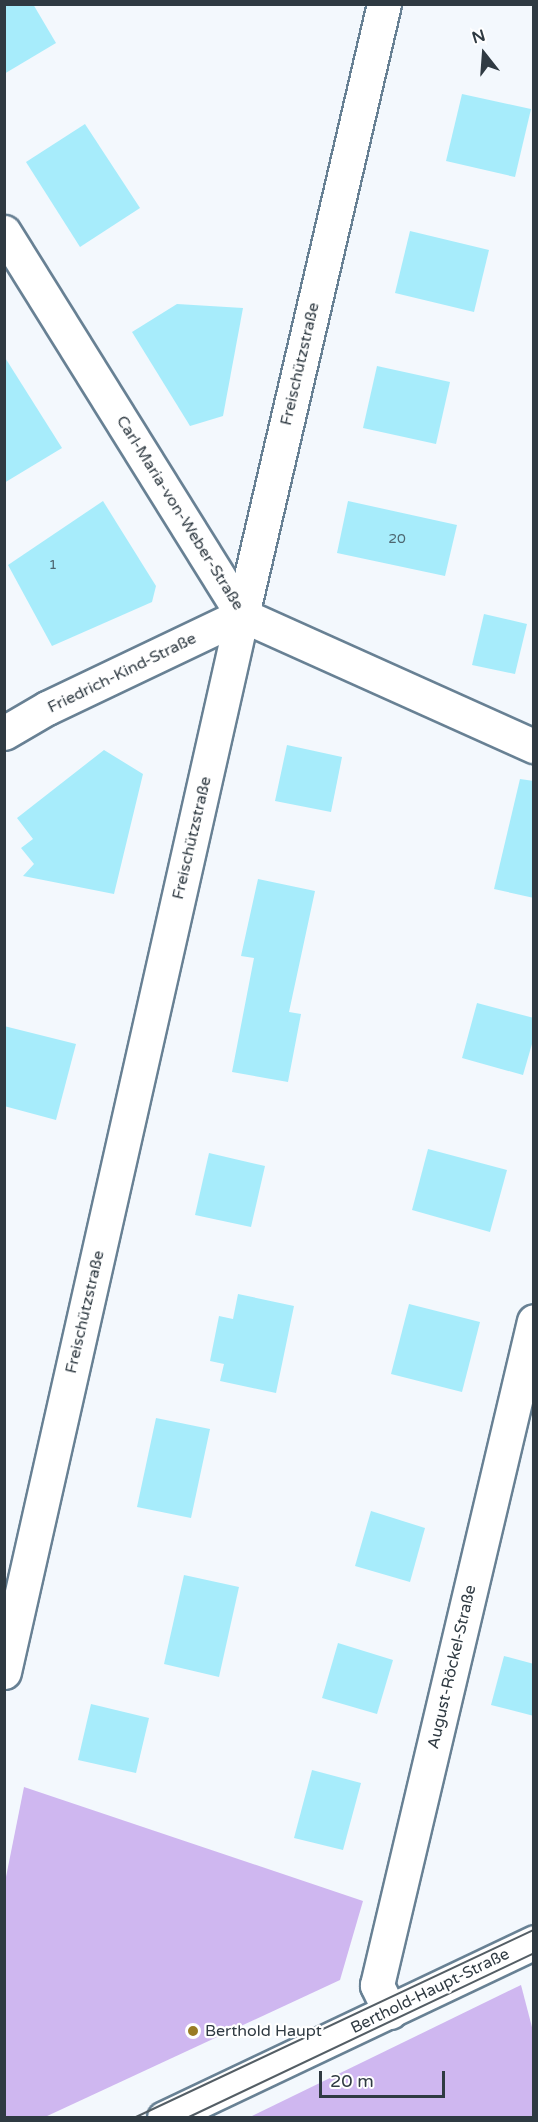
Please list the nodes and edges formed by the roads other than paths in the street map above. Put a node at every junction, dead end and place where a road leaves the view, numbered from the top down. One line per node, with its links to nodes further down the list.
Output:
1 (384, 4): 3 (street, Freischützstraße)
2 (4, 232): 3 (street, Carl-Maria-von-Weber-Straße)
3 (242, 615): 4 (street, Friedrich-Kind-Straße); 5 (street, Carl-Maria-von-Weber-Straße); 7 (street, Freischützstraße)
4 (4, 734)
5 (534, 746)
6 (534, 1321): 9 (street, August-Röckel-Straße)
7 (4, 1672)
8 (534, 1942): 9 (street, Berthold-Haupt-Straße)
9 (390, 2012): 10 (street, Berthold-Haupt-Straße)
10 (164, 2118)

